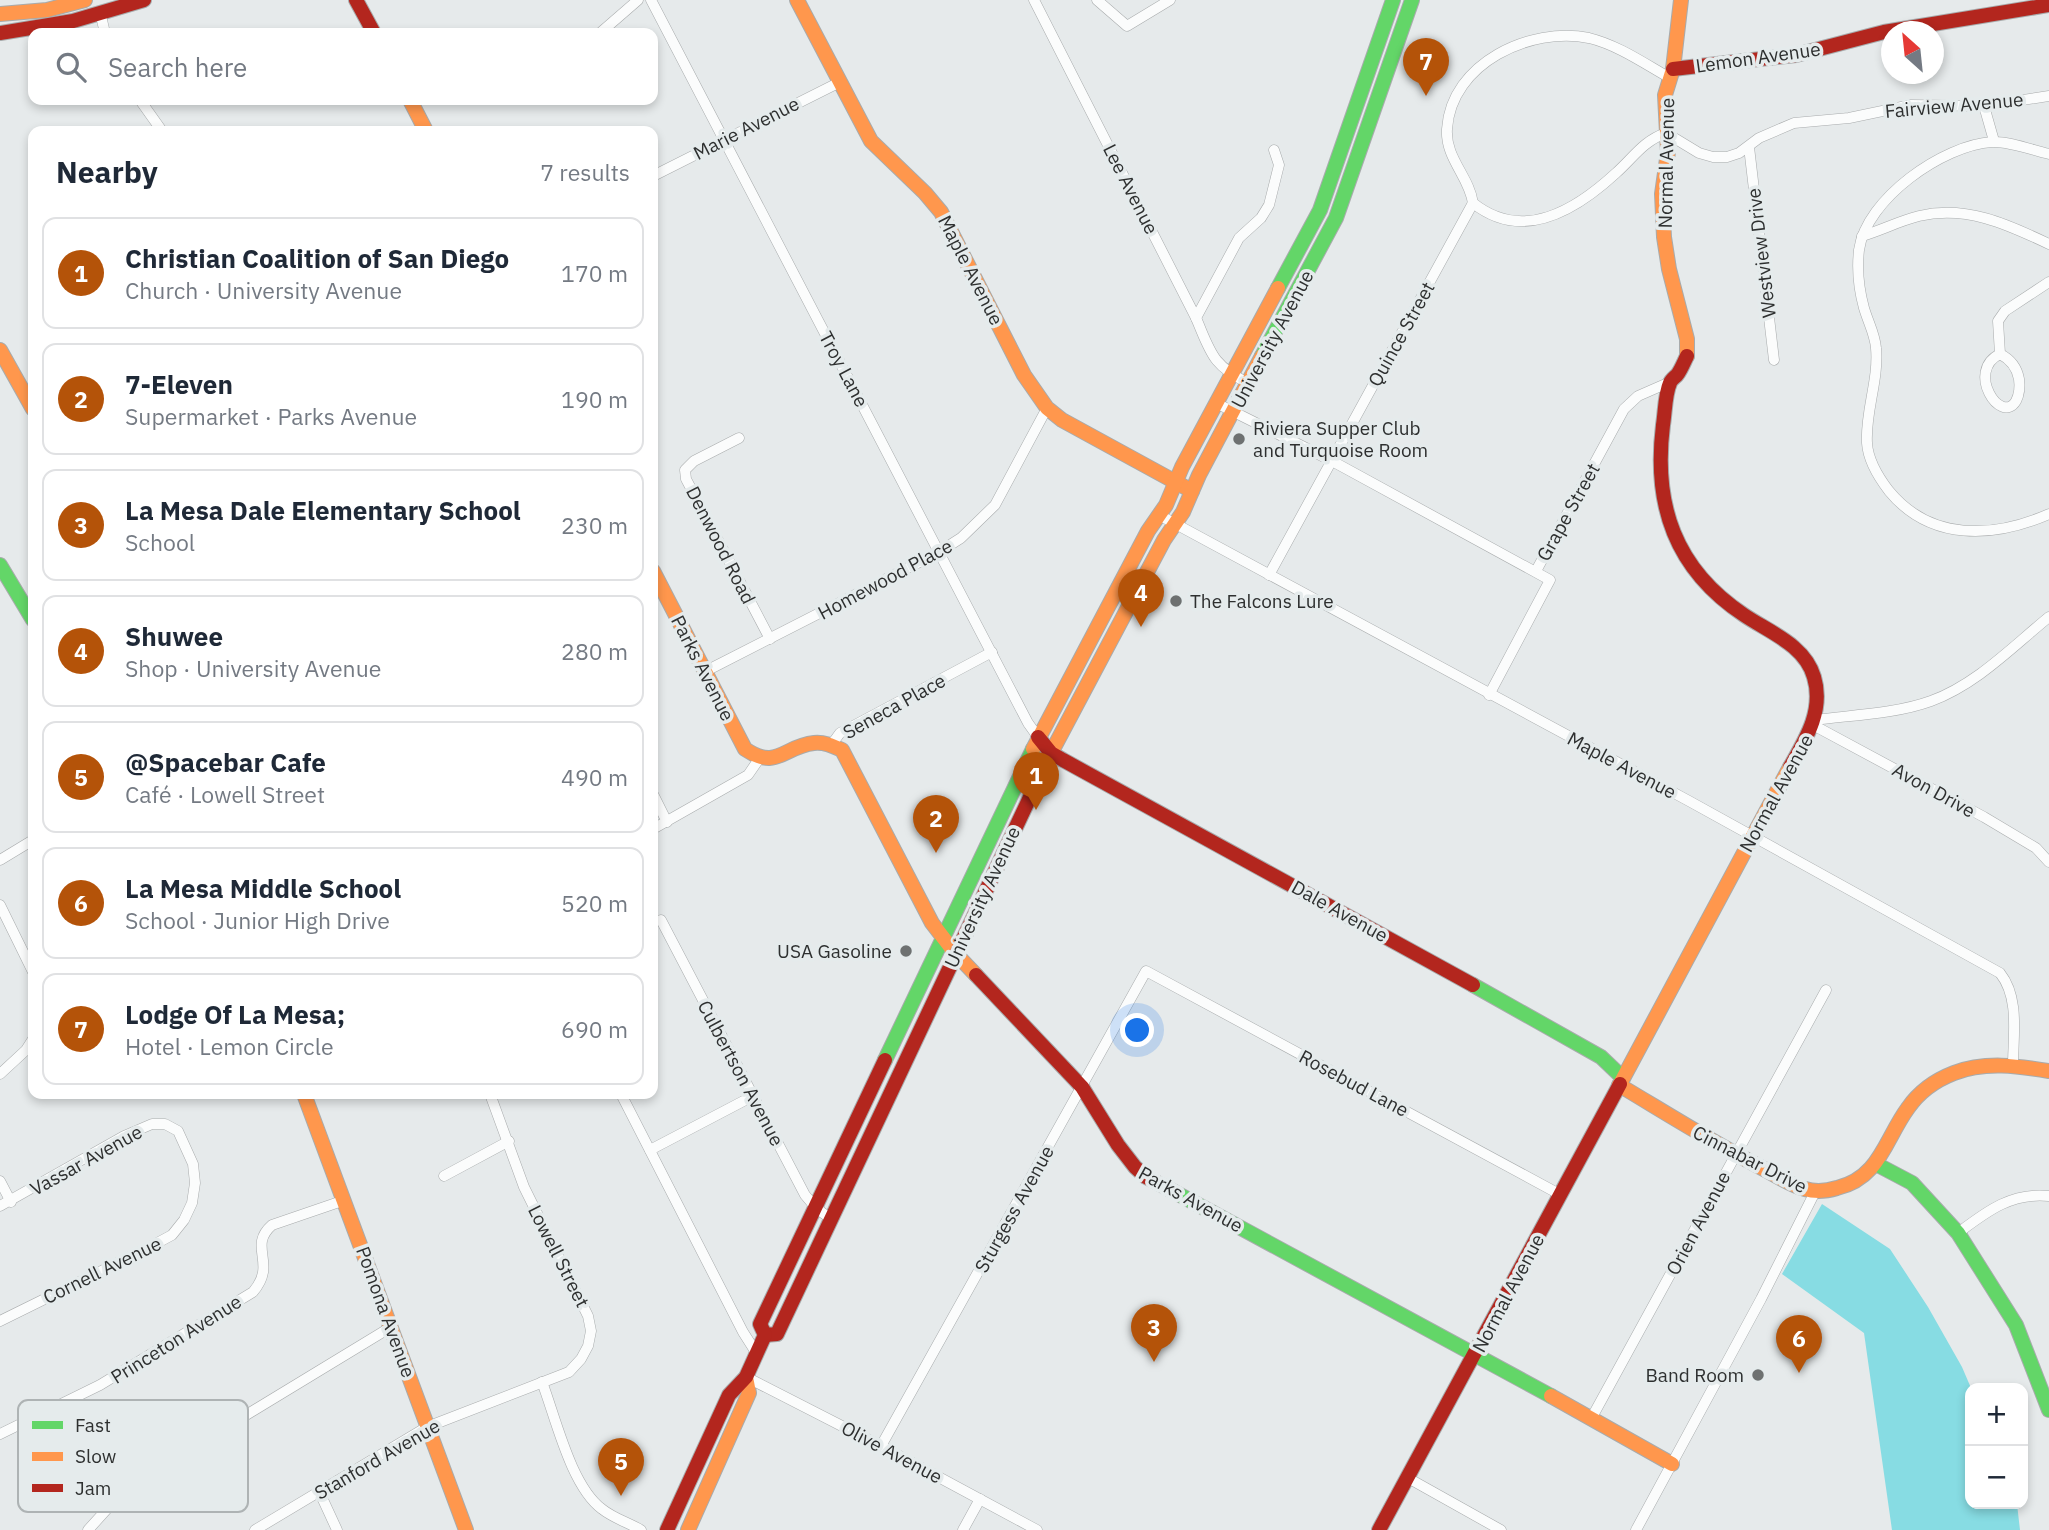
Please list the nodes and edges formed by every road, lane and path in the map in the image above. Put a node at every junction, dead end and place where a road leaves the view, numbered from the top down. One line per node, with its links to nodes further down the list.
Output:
1 (85, 0): 15 (street)
2 (110, 0): 16 (street)
3 (144, 0): 16 (street)
4 (356, 0): 19 (street)
5 (638, 0): 20 (street)
6 (651, 0): 32 (street, Troy Lane)
7 (797, 0): 24 (street, Maple Avenue)
8 (1034, 0): 42 (street, Lee Avenue)
9 (1097, 0): 10 (street)
10 (1170, 0)
11 (1394, 0): 46 (street, University Avenue)
12 (1412, 0): 48 (street, University Avenue)
13 (1681, 0): 23 (street, Normal Avenue)
14 (2049, 5): 23 (street, Lemon Avenue)
15 (0, 13)
16 (101, 16): 17 (street); 18 (street)
17 (39, 28)
18 (104, 28)
19 (371, 28)
20 (606, 28)
21 (28, 29): 22 (street)
22 (0, 33)
23 (1672, 74): 31 (street, Normal Avenue); 38 (street)
24 (840, 82): 32 (street, Marie Avenue); 51 (street, Maple Avenue)
25 (2049, 96): 28 (street, Fairview Avenue)
26 (144, 105): 29 (street)
27 (413, 105): 30 (street)
28 (1984, 106): 33 (street); 34 (street, Fairview Avenue)
29 (158, 126)
30 (423, 126)
31 (1666, 133): 34 (street, Fairview Avenue); 38 (street); 47 (street, Normal Avenue)
32 (724, 139): 37 (street, Marie Avenue); 60 (street, Troy Lane)
33 (1994, 141): 36 (street); 39 (street)
34 (1749, 147): 45 (street, Westview Drive)
35 (1274, 150): 42 (street)
36 (2049, 154)
37 (658, 173)
38 (1473, 203): 54 (street, Quince Street)
39 (1862, 236): 40 (street); 57 (street)
40 (2049, 244)
41 (2049, 282): 44 (street)
42 (1196, 318): 46 (street, Lee Avenue)
43 (0, 350): 49 (street)
44 (2000, 354): 44 (street)
45 (1774, 360)
46 (1231, 375): 48 (street); 50 (street, University Avenue)
47 (1670, 382): 62 (street, Grape Street); 71 (street, Normal Avenue)
48 (1248, 383): 52 (street, University Avenue)
49 (28, 400)
50 (1216, 402): 52 (street); 55 (street, University Avenue)
51 (1047, 408): 55 (street, Maple Avenue); 60 (street, Homewood Place)
52 (1233, 411): 54 (street); 56 (street, University Avenue)
53 (739, 438): 67 (street, Denwood Road)
54 (1332, 461): 62 (street); 63 (street, Quince Street)
55 (1175, 482): 56 (street, Maple Avenue); 58 (street, University Avenue)
56 (1192, 491): 59 (street, University Avenue)
57 (2049, 514)
58 (1159, 515): 59 (street, Maple Avenue); 72 (street, University Avenue)
59 (1176, 524): 63 (street, Maple Avenue); 74 (street, University Avenue)
60 (939, 552): 67 (street, Homewood Place); 68 (street, Troy Lane)
61 (0, 565): 65 (street)
62 (1536, 571): 70 (street, Grape Street)
63 (1269, 575): 70 (street, Maple Avenue)
64 (658, 580): 69 (street, Parks Avenue)
65 (28, 610)
66 (2049, 617): 71 (street)
67 (770, 639): 69 (street, Homewood Place)
68 (992, 652): 72 (street, Troy Lane); 73 (street, Seneca Place)
69 (706, 671): 75 (street, Parks Avenue)
70 (1489, 695): 79 (street, Maple Avenue)
71 (1814, 722): 79 (street, Normal Avenue); 82 (street, Avon Drive)
72 (1038, 737): 74 (street); 85 (street, University Avenue)
73 (832, 744): 75 (street, Seneca Place); 85 (street, Parks Avenue)
74 (1051, 753): 86 (street, University Avenue); 94 (street, Dale Avenue)
75 (759, 759): 77 (street, Seneca Place)
76 (658, 804): 77 (street)
77 (667, 822): 78 (street, Seneca Place)
78 (658, 826)
79 (1751, 837): 91 (street, Maple Avenue); 94 (street, Normal Avenue)
80 (28, 843): 81 (street)
81 (0, 860)
82 (2049, 862)
83 (0, 905): 87 (street)
84 (661, 920): 96 (street, Culbertson Avenue)
85 (943, 935): 86 (street, Parks Avenue); 113 (street, University Avenue)
86 (955, 953): 95 (street, Parks Avenue); 114 (street, University Avenue)
87 (28, 962)
88 (1146, 971): 95 (street, Sturgess Avenue); 108 (street, Rosebud Lane)
89 (1826, 990): 102 (street, Orien Avenue)
90 (28, 1047): 93 (street)
91 (2013, 1066): 92 (street, Cinnabar Drive); 104 (street, Cinnabar Drive)
92 (2049, 1071)
93 (0, 1074)
94 (1621, 1082): 102 (street, Cinnabar Drive); 108 (street, Normal Avenue)
95 (1082, 1087): 120 (street, Parks Avenue); 130 (street, Sturgess Avenue)
96 (753, 1096): 101 (street); 113 (street, Culbertson Avenue)
97 (306, 1099): 110 (street, Pomona Avenue)
98 (492, 1099): 100 (street, Lowell Street)
99 (624, 1099): 101 (street)
100 (509, 1141): 105 (street); 122 (street, Lowell Street)
101 (650, 1150): 119 (street)
102 (1735, 1154): 107 (street, Cinnabar Drive); 126 (street, Orien Avenue)
103 (193, 1164): 111 (street, Vassar Avenue); 116 (street, Cornell Avenue)
104 (1876, 1164): 107 (street, Cinnabar Drive); 115 (street)
105 (443, 1176)
106 (0, 1181): 111 (street)
107 (1815, 1192): 131 (street)
108 (1561, 1195): 120 (street, Normal Avenue)
109 (2049, 1196): 115 (street)
110 (345, 1200): 117 (street, Pomona Avenue); 123 (street, Princeton Avenue)
111 (10, 1202): 112 (street, Vassar Avenue)
112 (0, 1206)
113 (816, 1208): 114 (street, Culbertson Avenue); 118 (street, University Avenue)
114 (831, 1219): 118 (street, University Avenue)
115 (1958, 1233): 124 (street)
116 (0, 1321)
117 (391, 1327): 125 (street); 128 (street, Pomona Avenue)
118 (765, 1335): 119 (street, University Avenue)
119 (757, 1354): 121 (street, University Avenue)
120 (1475, 1354): 126 (street, Parks Avenue); 132 (street, Normal Avenue)
121 (746, 1377): 130 (street, Olive Avenue); 141 (street, University Avenue); 142 (street, University Avenue)
122 (542, 1382): 128 (street, Stanford Avenue); 140 (street)
123 (69, 1400)
124 (2049, 1410)
125 (248, 1414)
126 (1591, 1419): 131 (street, Parks Avenue)
127 (18, 1425): 129 (street, Princeton Avenue)
128 (427, 1427): 133 (street, Stanford Avenue); 139 (street, Pomona Avenue)
129 (0, 1434)
130 (881, 1446): 134 (street, Olive Avenue)
131 (1672, 1464): 147 (street)
132 (1408, 1478): 145 (street, Normal Avenue); 146 (street)
133 (319, 1491): 137 (street, Stanford Avenue); 138 (street)
134 (980, 1499): 143 (street); 144 (street, Olive Avenue)
135 (104, 1512): 136 (street)
136 (88, 1530)
137 (255, 1530)
138 (337, 1530)
139 (466, 1530)
140 (641, 1530)
141 (667, 1530)
142 (688, 1530)
143 (963, 1530)
144 (1037, 1530)
145 (1380, 1530)
146 (1501, 1530)
147 (1636, 1530)

